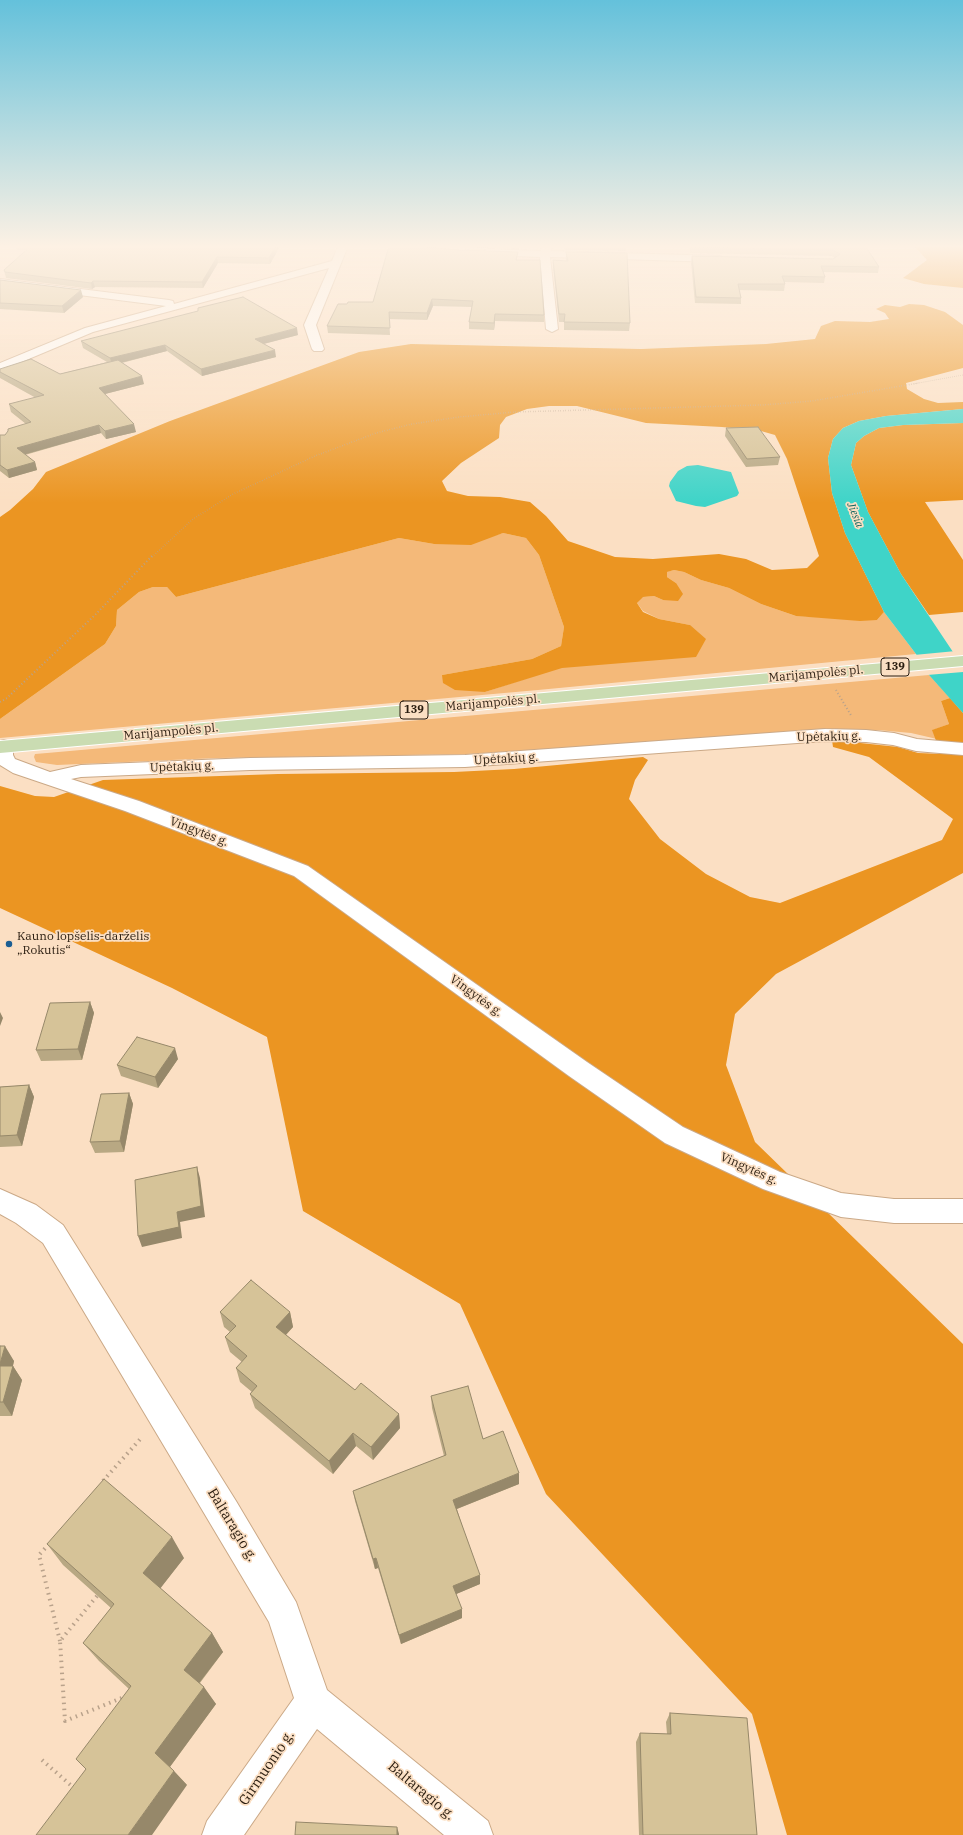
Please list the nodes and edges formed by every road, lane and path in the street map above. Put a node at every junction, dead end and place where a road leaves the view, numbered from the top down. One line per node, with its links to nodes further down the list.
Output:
1 (85, 332): 4 (street)
2 (312, 332): 3 (street)
3 (318, 349)
4 (0, 367)
5 (963, 375): 8 (path)
6 (963, 661): 7 (main road, Marijampolės pl. / 139)
7 (830, 679): 9 (path); 10 (main road, Marijampolės pl. / 139)
8 (0, 702)
9 (852, 717)
10 (2, 747): 12 (street, Vingytės g.)
11 (963, 749): 12 (street, Upėtakių g.)
12 (48, 779): 14 (street, Vingytės g.)
13 (0, 1201): 15 (street, Baltaragio g.)
14 (963, 1211)
15 (163, 1413): 16 (path); 21 (street, Baltaragio g.)
16 (101, 1484)
17 (54, 1538): 19 (path)
18 (97, 1596): 19 (path)
19 (60, 1641): 20 (path)
20 (127, 1696)
21 (313, 1702): 24 (street, Girmuonio g.); 25 (street, Baltaragio g.)
22 (42, 1760): 23 (path)
23 (78, 1792)
24 (222, 1835)
25 (474, 1835)

